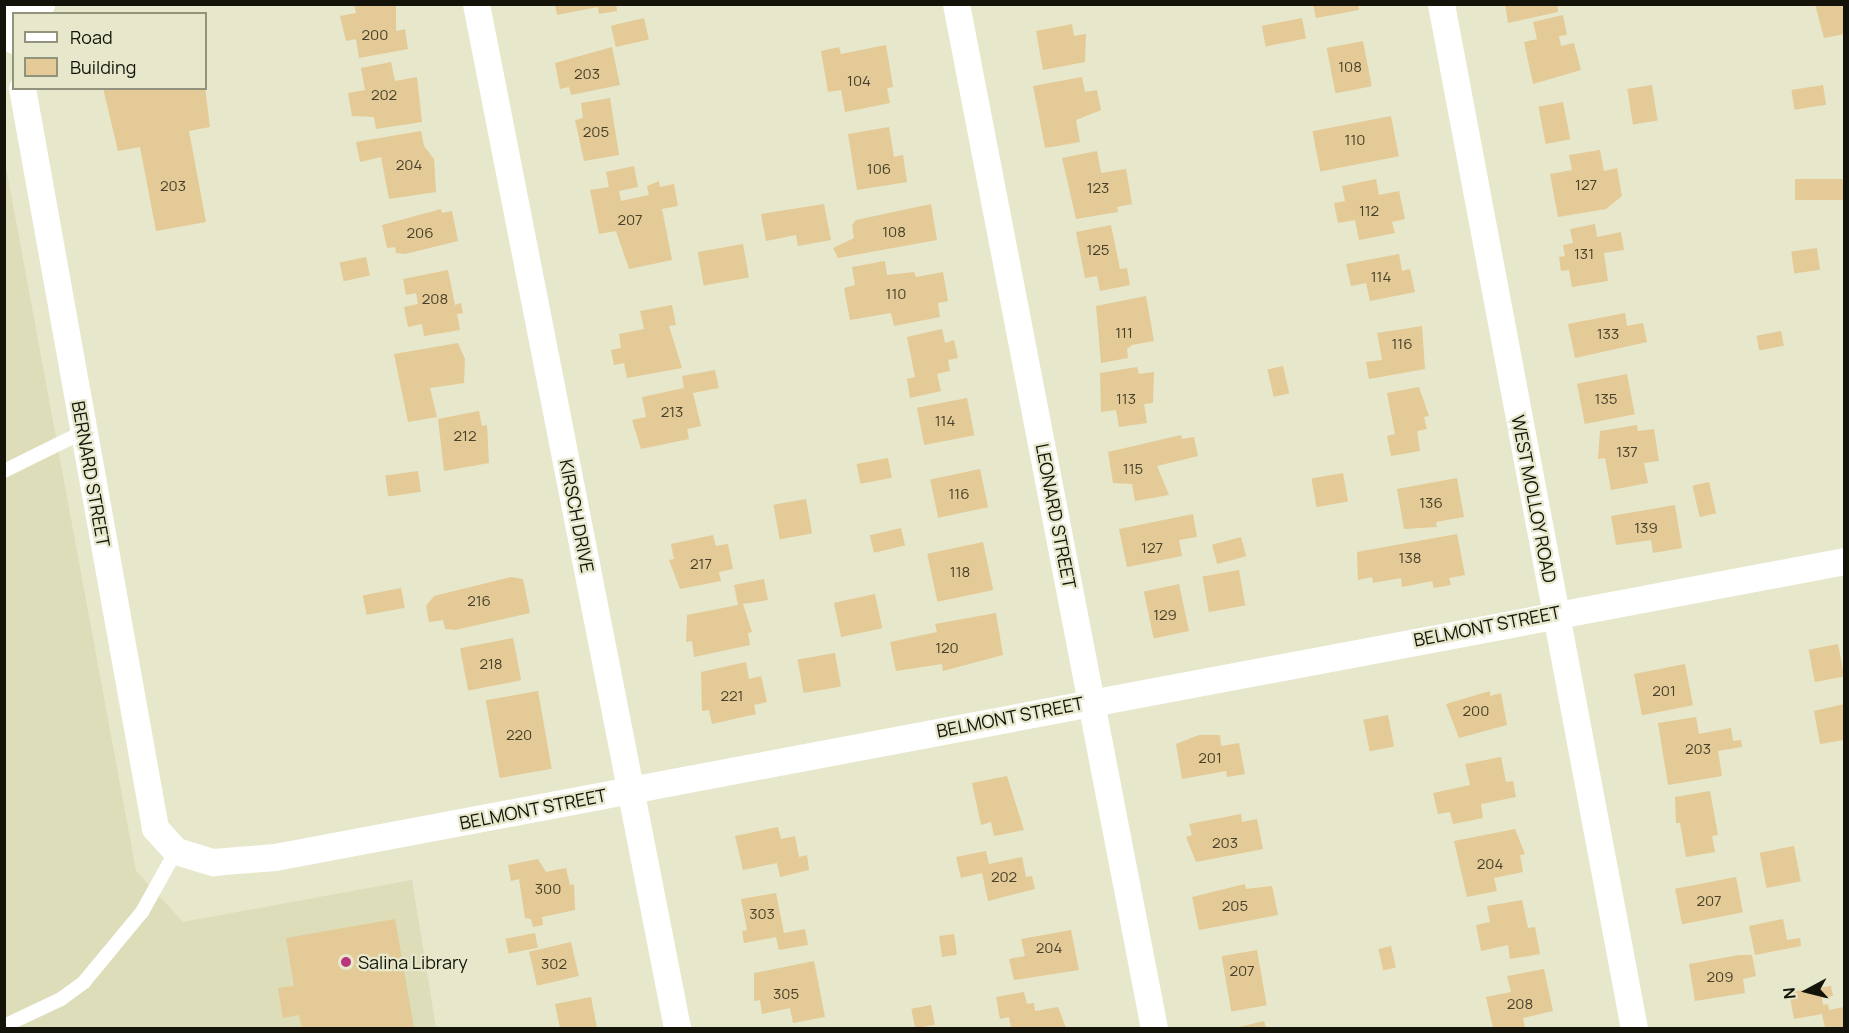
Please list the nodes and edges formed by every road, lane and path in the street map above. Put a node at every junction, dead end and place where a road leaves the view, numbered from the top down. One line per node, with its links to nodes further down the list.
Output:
1 (41, 4): 5 (street)
2 (476, 4): 13 (street, KIRSCH DRIVE)
3 (956, 4): 12 (street, LEONARD STREET)
4 (1441, 4): 11 (street, WEST MOLLOY ROAD)
5 (7, 9): 6 (street)
6 (12, 31)
7 (22, 90): 8 (street, BERNARD STREET)
8 (83, 432): 9 (lane); 14 (street, BERNARD STREET)
9 (4, 471)
10 (1845, 561): 11 (street, BELMONT STREET)
11 (1556, 613): 12 (street, BELMONT STREET); 18 (street, WEST MOLLOY ROAD)
12 (1092, 701): 13 (street, BELMONT STREET); 17 (street, LEONARD STREET)
13 (632, 791): 14 (street, BELMONT STREET); 16 (street, KIRSCH DRIVE)
14 (176, 852): 15 (lane)
15 (4, 1026)
16 (677, 1029)
17 (1154, 1029)
18 (1635, 1029)

